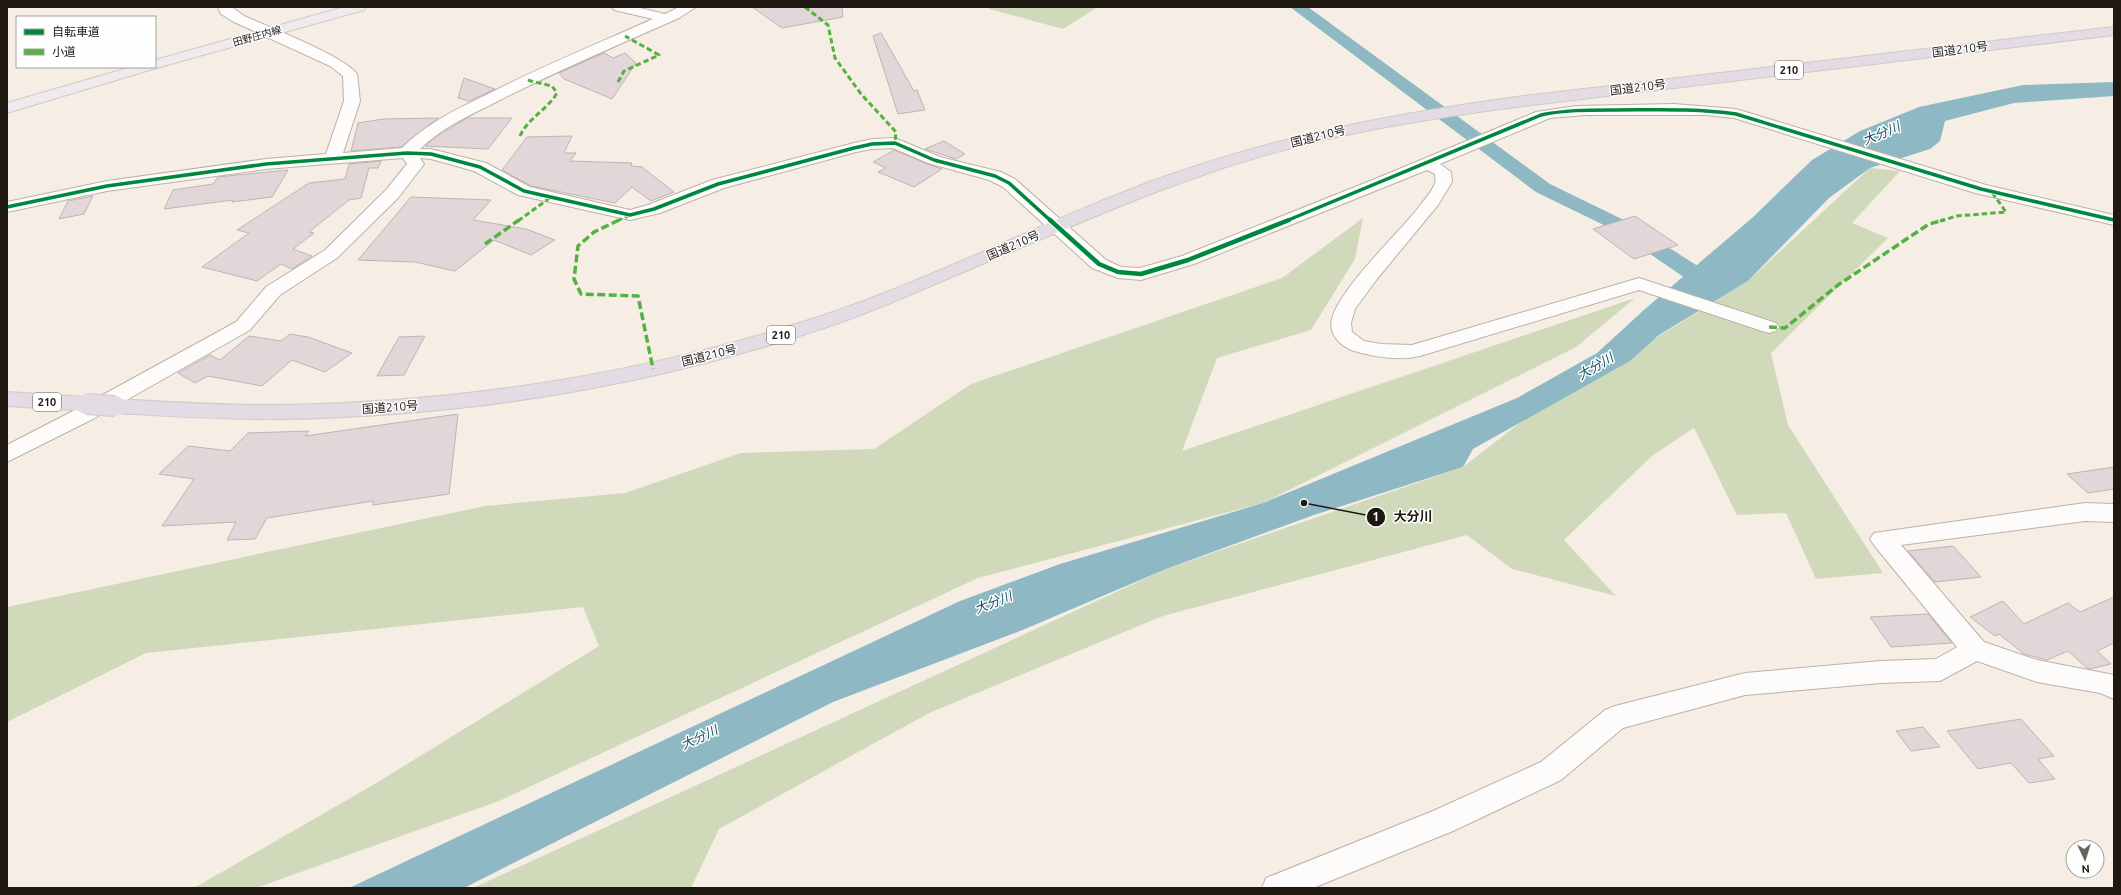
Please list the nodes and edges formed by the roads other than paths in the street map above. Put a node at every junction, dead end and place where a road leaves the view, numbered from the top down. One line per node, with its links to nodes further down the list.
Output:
1 (225, 7): 7 (street)
2 (359, 7): 7 (main road, 田野庄内線)
3 (619, 7): 5 (street)
4 (689, 7): 5 (street)
5 (665, 18): 11 (street)
6 (2114, 31): 16 (highway, 国道210号 / 210)
7 (267, 33): 8 (main road, 田野庄内線); 12 (street)
8 (156, 65)
9 (144, 68): 10 (main road)
10 (7, 108)
11 (407, 153): 12 (street); 16 (street); 19 (street)
12 (333, 158): 14 (street)
13 (1429, 164): 15 (street); 16 (street); 17 (street)
14 (7, 207)
15 (2114, 220)
16 (1057, 226): 18 (highway, 国道210号 / 210, bridge)
17 (1769, 327)
18 (7, 399)
19 (7, 454)
20 (2114, 513): 21 (street)
21 (1975, 650): 22 (street); 23 (street)
22 (2114, 688)
23 (1277, 888)

